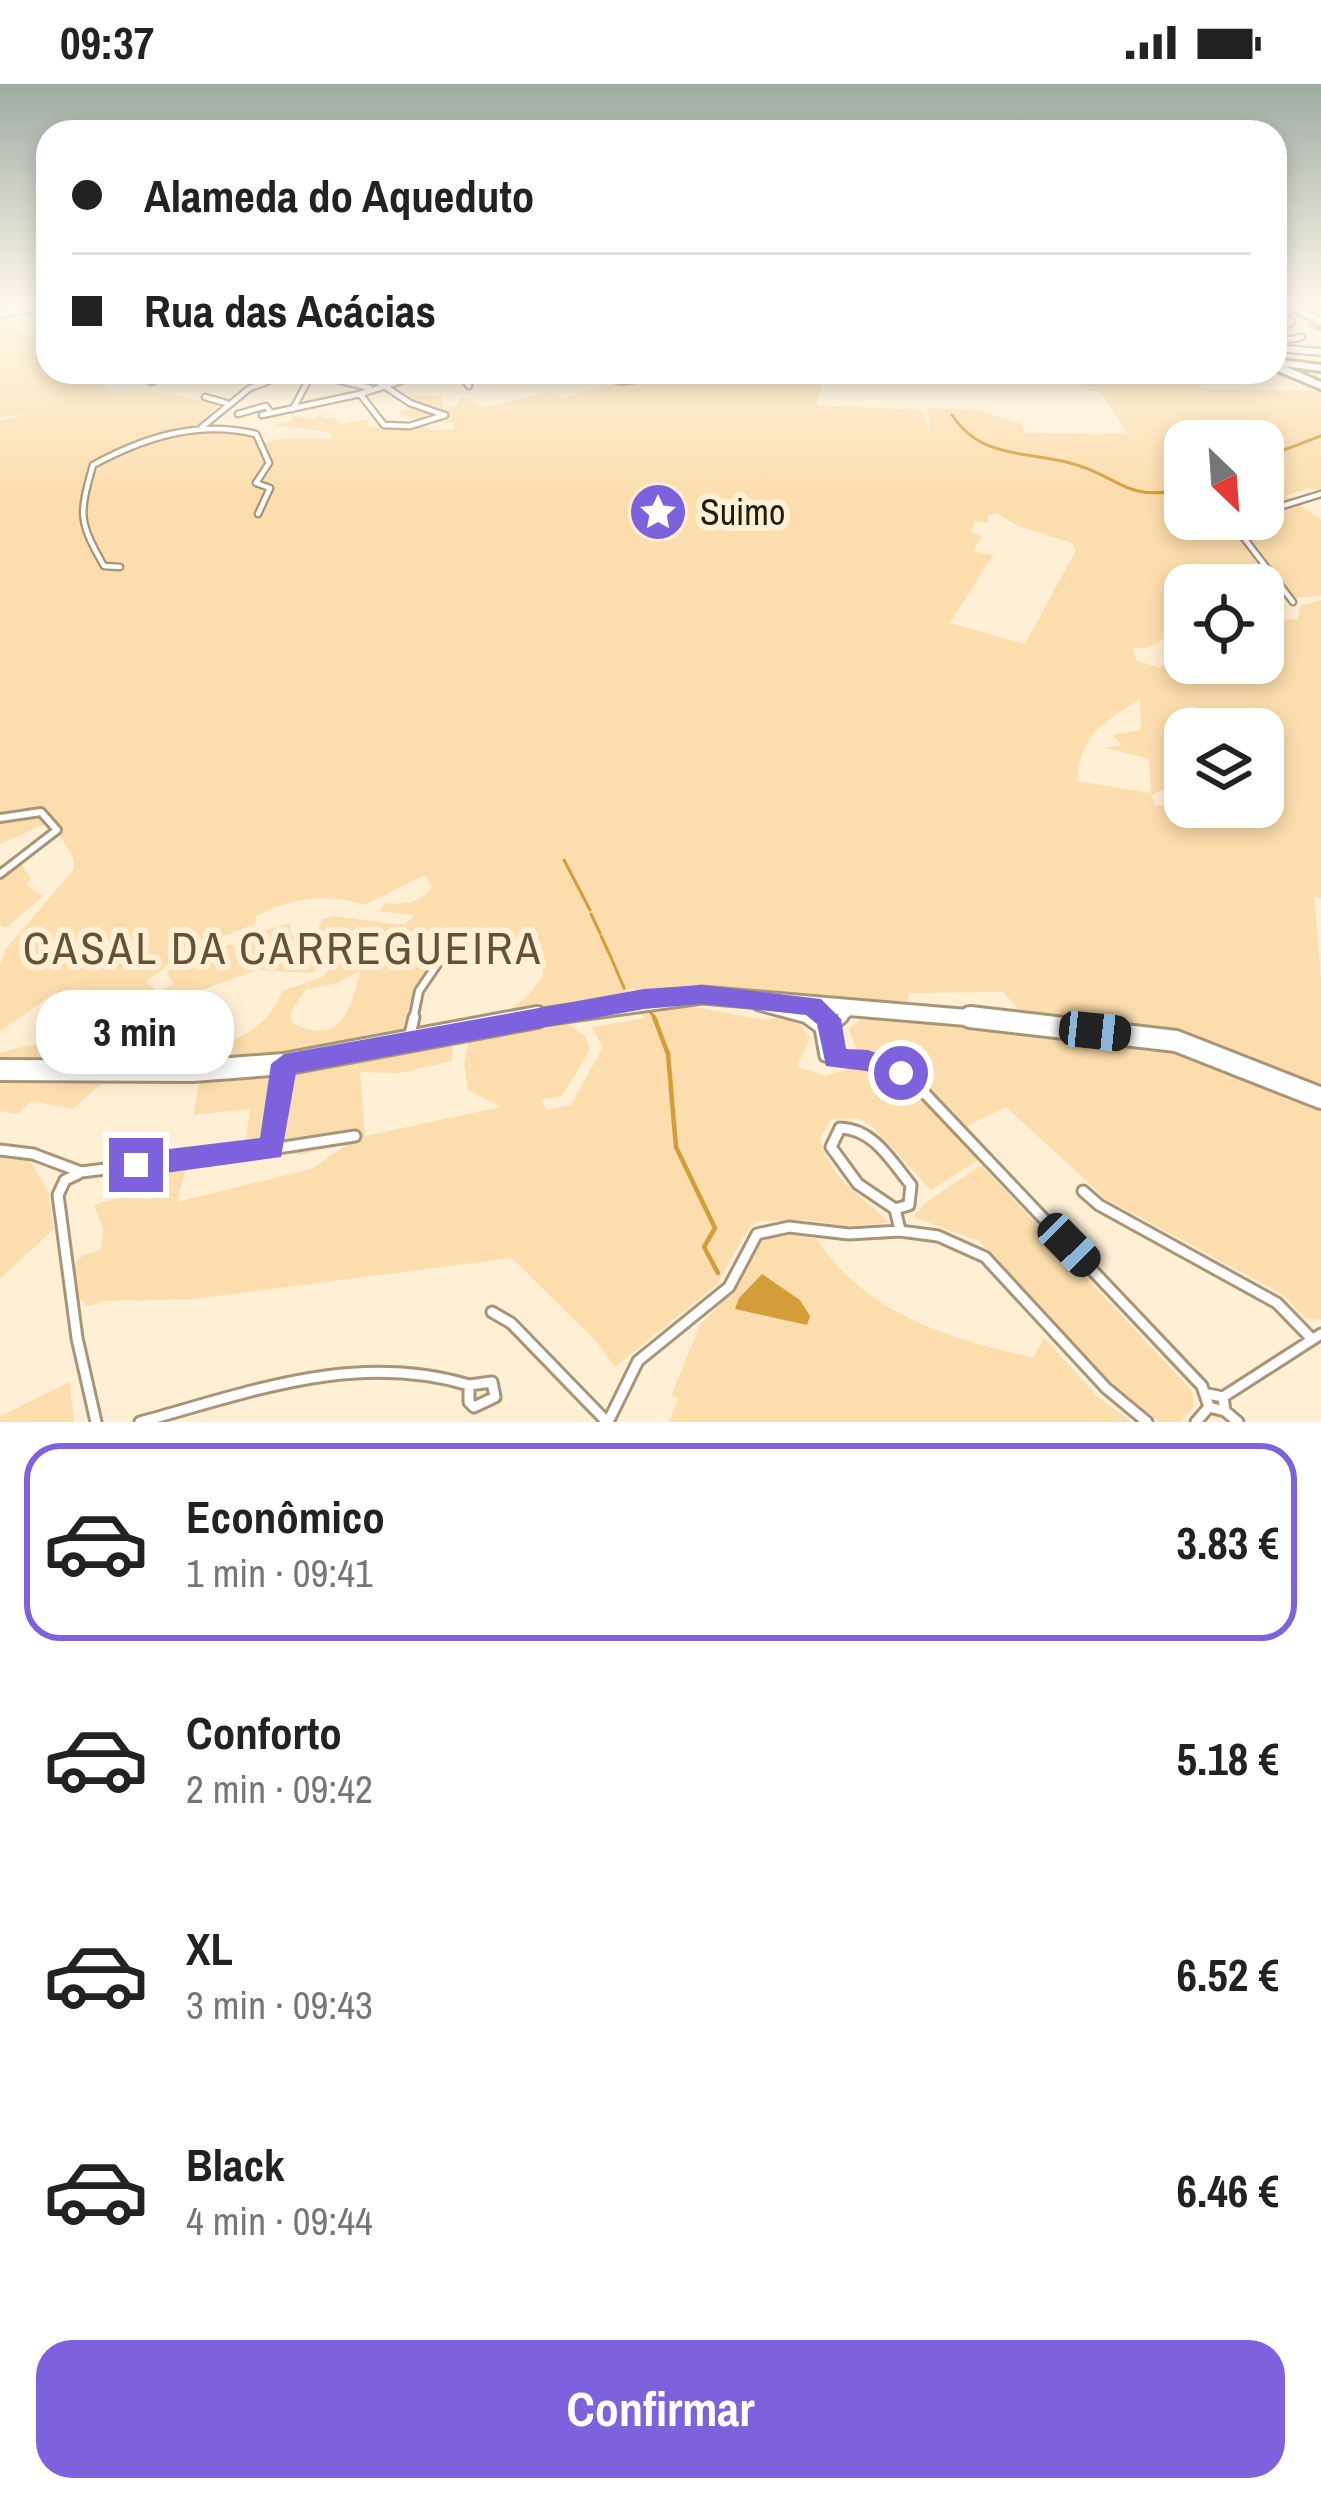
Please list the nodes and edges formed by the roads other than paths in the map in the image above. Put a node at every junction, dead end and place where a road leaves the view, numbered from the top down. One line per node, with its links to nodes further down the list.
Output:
1 (1289, 368): 7 (highway)
2 (1317, 368): 7 (highway)
3 (259, 384): 11 (street)
4 (306, 384): 12 (street)
5 (355, 384): 8 (street)
6 (384, 384): 8 (street); 9 (street)
7 (1321, 385)
8 (370, 388): 9 (street)
9 (360, 394): 12 (street)
10 (206, 398): 11 (street)
11 (233, 402): 13 (street); 15 (street)
12 (293, 409): 13 (street)
13 (271, 413): 14 (street)
14 (262, 415)
15 (200, 429): 18 (street); 20 (street)
16 (1321, 494): 17 (street)
17 (1284, 505)
18 (258, 514)
19 (1245, 540): 21 (street)
20 (120, 567)
21 (1293, 602)
22 (0, 818): 23 (street)
23 (0, 874)
24 (438, 963): 28 (street)
25 (686, 995): 27 (main road); 27 (main road); 28 (main road)
26 (943, 1015): 27 (main road); 27 (main road); 31 (main road)
27 (822, 1019): 43 (street)
28 (409, 1042): 29 (main road)
29 (284, 1064): 30 (main road); 33 (street)
30 (0, 1070)
31 (1321, 1098)
32 (355, 1136): 33 (street)
33 (272, 1149): 35 (street)
34 (0, 1150): 35 (street)
35 (81, 1172): 45 (street)
36 (1083, 1191): 40 (street)
37 (895, 1209): 37 (street); 38 (street)
38 (900, 1231): 47 (street); 48 (street)
39 (492, 1312): 47 (street)
40 (1316, 1336): 42 (street)
41 (469, 1385): 46 (street)
42 (1223, 1397): 43 (street); 44 (street)
43 (1209, 1400): 44 (street); 49 (street)
44 (1226, 1411): 50 (street)
45 (96, 1422)
46 (140, 1422)
47 (608, 1422)
48 (1147, 1422)
49 (1196, 1422)
50 (1238, 1422)

